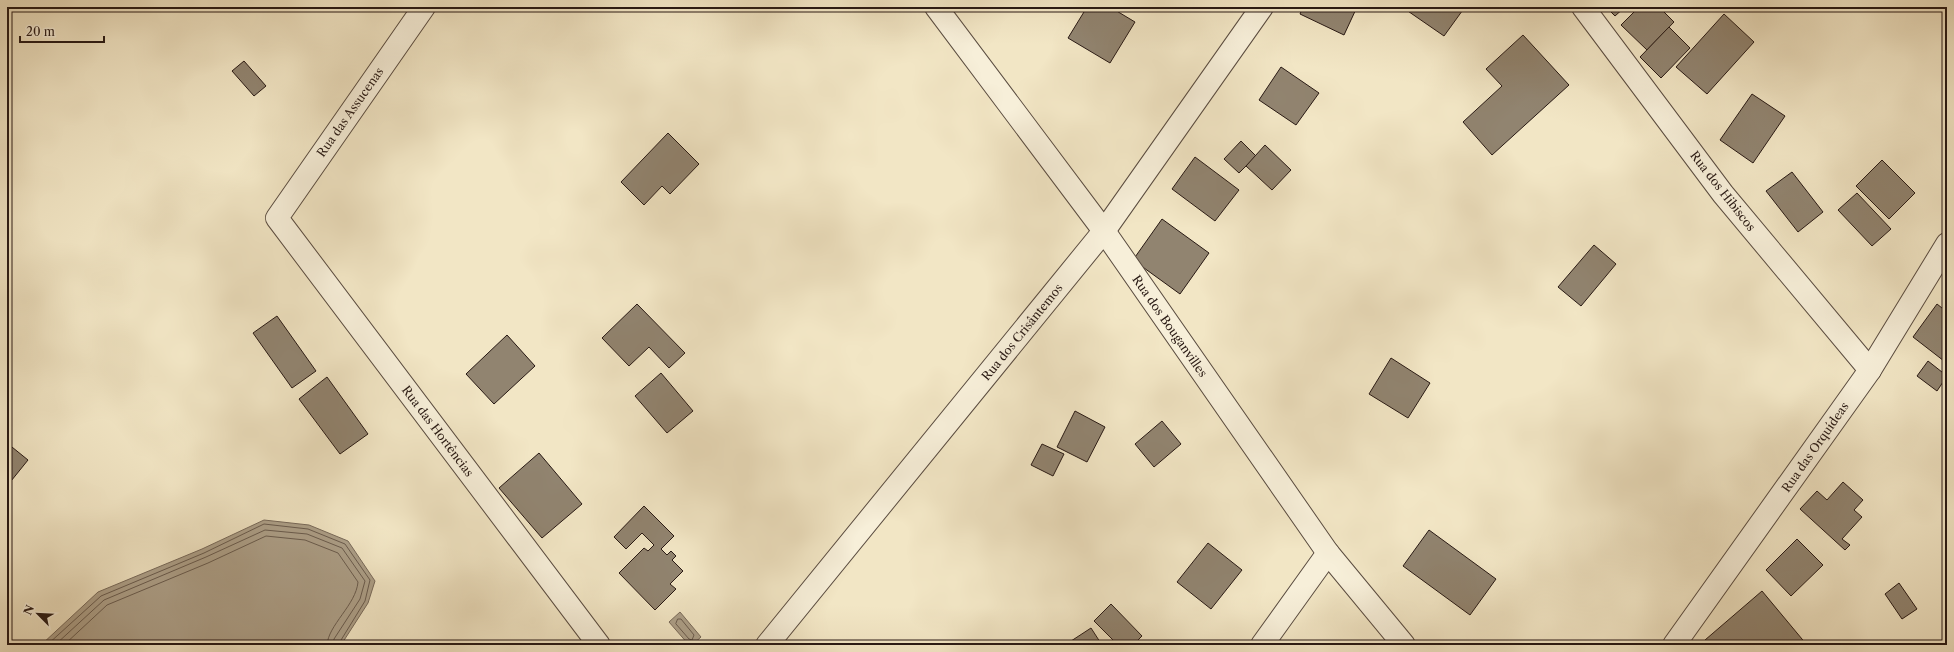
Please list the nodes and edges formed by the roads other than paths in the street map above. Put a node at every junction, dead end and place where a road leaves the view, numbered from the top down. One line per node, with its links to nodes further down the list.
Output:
1 (424, 7): 5 (street, Rua das Assucenas)
2 (936, 7): 6 (street, Rua dos Bouganvilles)
3 (1262, 7): 6 (street, Rua dos Crisântemos)
4 (1583, 7): 8 (street, Rua dos Hibiscos)
5 (277, 218): 10 (street, Rua das Hortências)
6 (1104, 231): 9 (street, Rua dos Bouganvilles); 11 (street, Rua dos Crisântemos)
7 (1947, 244): 8 (street, Rua das Orquídeas)
8 (1870, 370): 14 (street, Rua das Orquídeas)
9 (1328, 553): 12 (street); 13 (street, Rua dos Bouganvilles)
10 (599, 645)
11 (766, 645)
12 (1262, 645)
13 (1404, 645)
14 (1674, 645)

